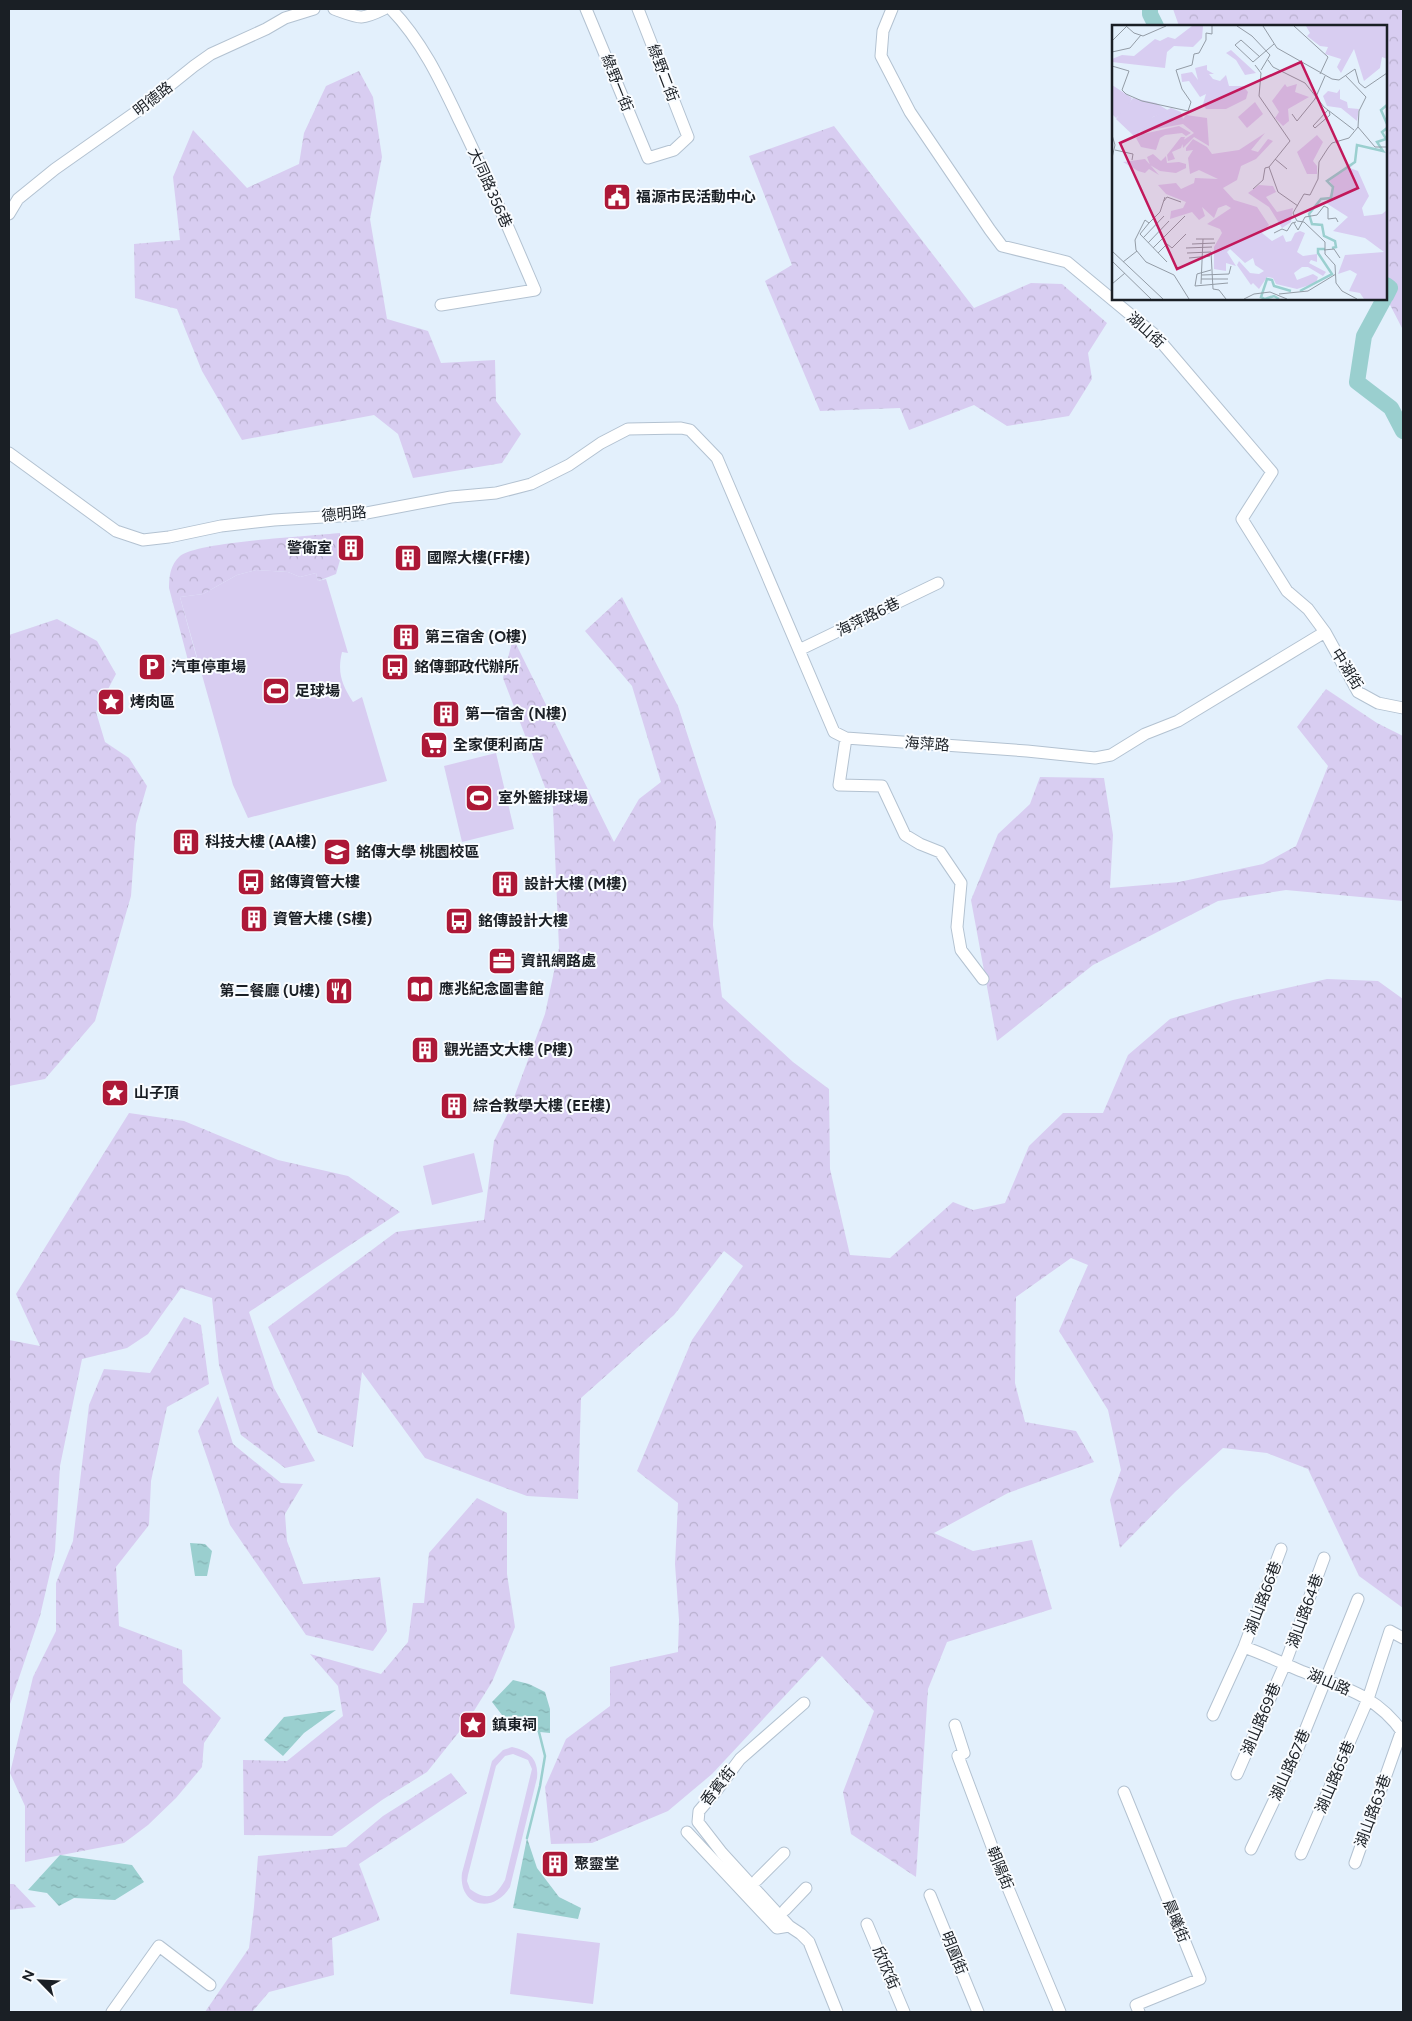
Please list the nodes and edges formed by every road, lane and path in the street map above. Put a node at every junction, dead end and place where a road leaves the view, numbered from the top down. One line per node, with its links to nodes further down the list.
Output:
1 (314, 9): 9 (street, 明德路)
2 (334, 9): 3 (street)
3 (384, 9)
4 (391, 9): 12 (street, 大同路356巷)
5 (586, 9): 8 (street, 綠野一街)
6 (638, 9): 8 (street, 綠野二街)
7 (892, 9): 10 (street, 湖山街)
8 (688, 137)
9 (9, 214)
10 (1112, 299)
11 (1113, 300): 15 (street, 湖山街)
12 (441, 305)
13 (9, 453): 16 (street, 德明路)
14 (938, 583): 16 (street, 海萍路6巷)
15 (1325, 632): 17 (street, 中湖街); 18 (street, 海萍路)
16 (799, 650): 18 (street)
17 (1403, 708)
18 (846, 738): 19 (street)
19 (983, 979)
20 (1281, 1549): 24 (street, 湖山路66巷)
21 (1324, 1558): 25 (street, 湖山路64巷)
22 (1358, 1599): 26 (street, 湖山路67巷)
23 (1403, 1638): 27 (street, 湖山路65巷)
24 (1244, 1647): 25 (street, 湖山路); 29 (street, 湖山路66巷)
25 (1285, 1664): 26 (street, 湖山路); 32 (street, 湖山路69巷)
26 (1326, 1680): 27 (street, 湖山路); 35 (street, 湖山路67巷)
27 (1368, 1700): 31 (street, 湖山路); 37 (street, 湖山路65巷)
28 (804, 1703): 44 (street, 香賓街)
29 (1213, 1715)
30 (955, 1725): 50 (street, 朝陽街)
31 (1403, 1730): 38 (street, 湖山路63巷)
32 (1237, 1774)
33 (1124, 1792): 51 (street, 晨曦街)
34 (687, 1832): 44 (street, 香賓街)
35 (1251, 1849)
36 (784, 1853): 39 (street)
37 (1301, 1854)
38 (1355, 1863)
39 (757, 1880)
40 (806, 1888): 42 (street)
41 (930, 1894): 49 (street, 明圓街)
42 (784, 1910)
43 (867, 1924): 48 (street, 欣欣街)
44 (789, 1926): 47 (street, 香賓街)
45 (210, 1985): 46 (street)
46 (112, 2012)
47 (837, 2012)
48 (904, 2012)
49 (978, 2012)
50 (1060, 2012)
51 (1139, 2012)

